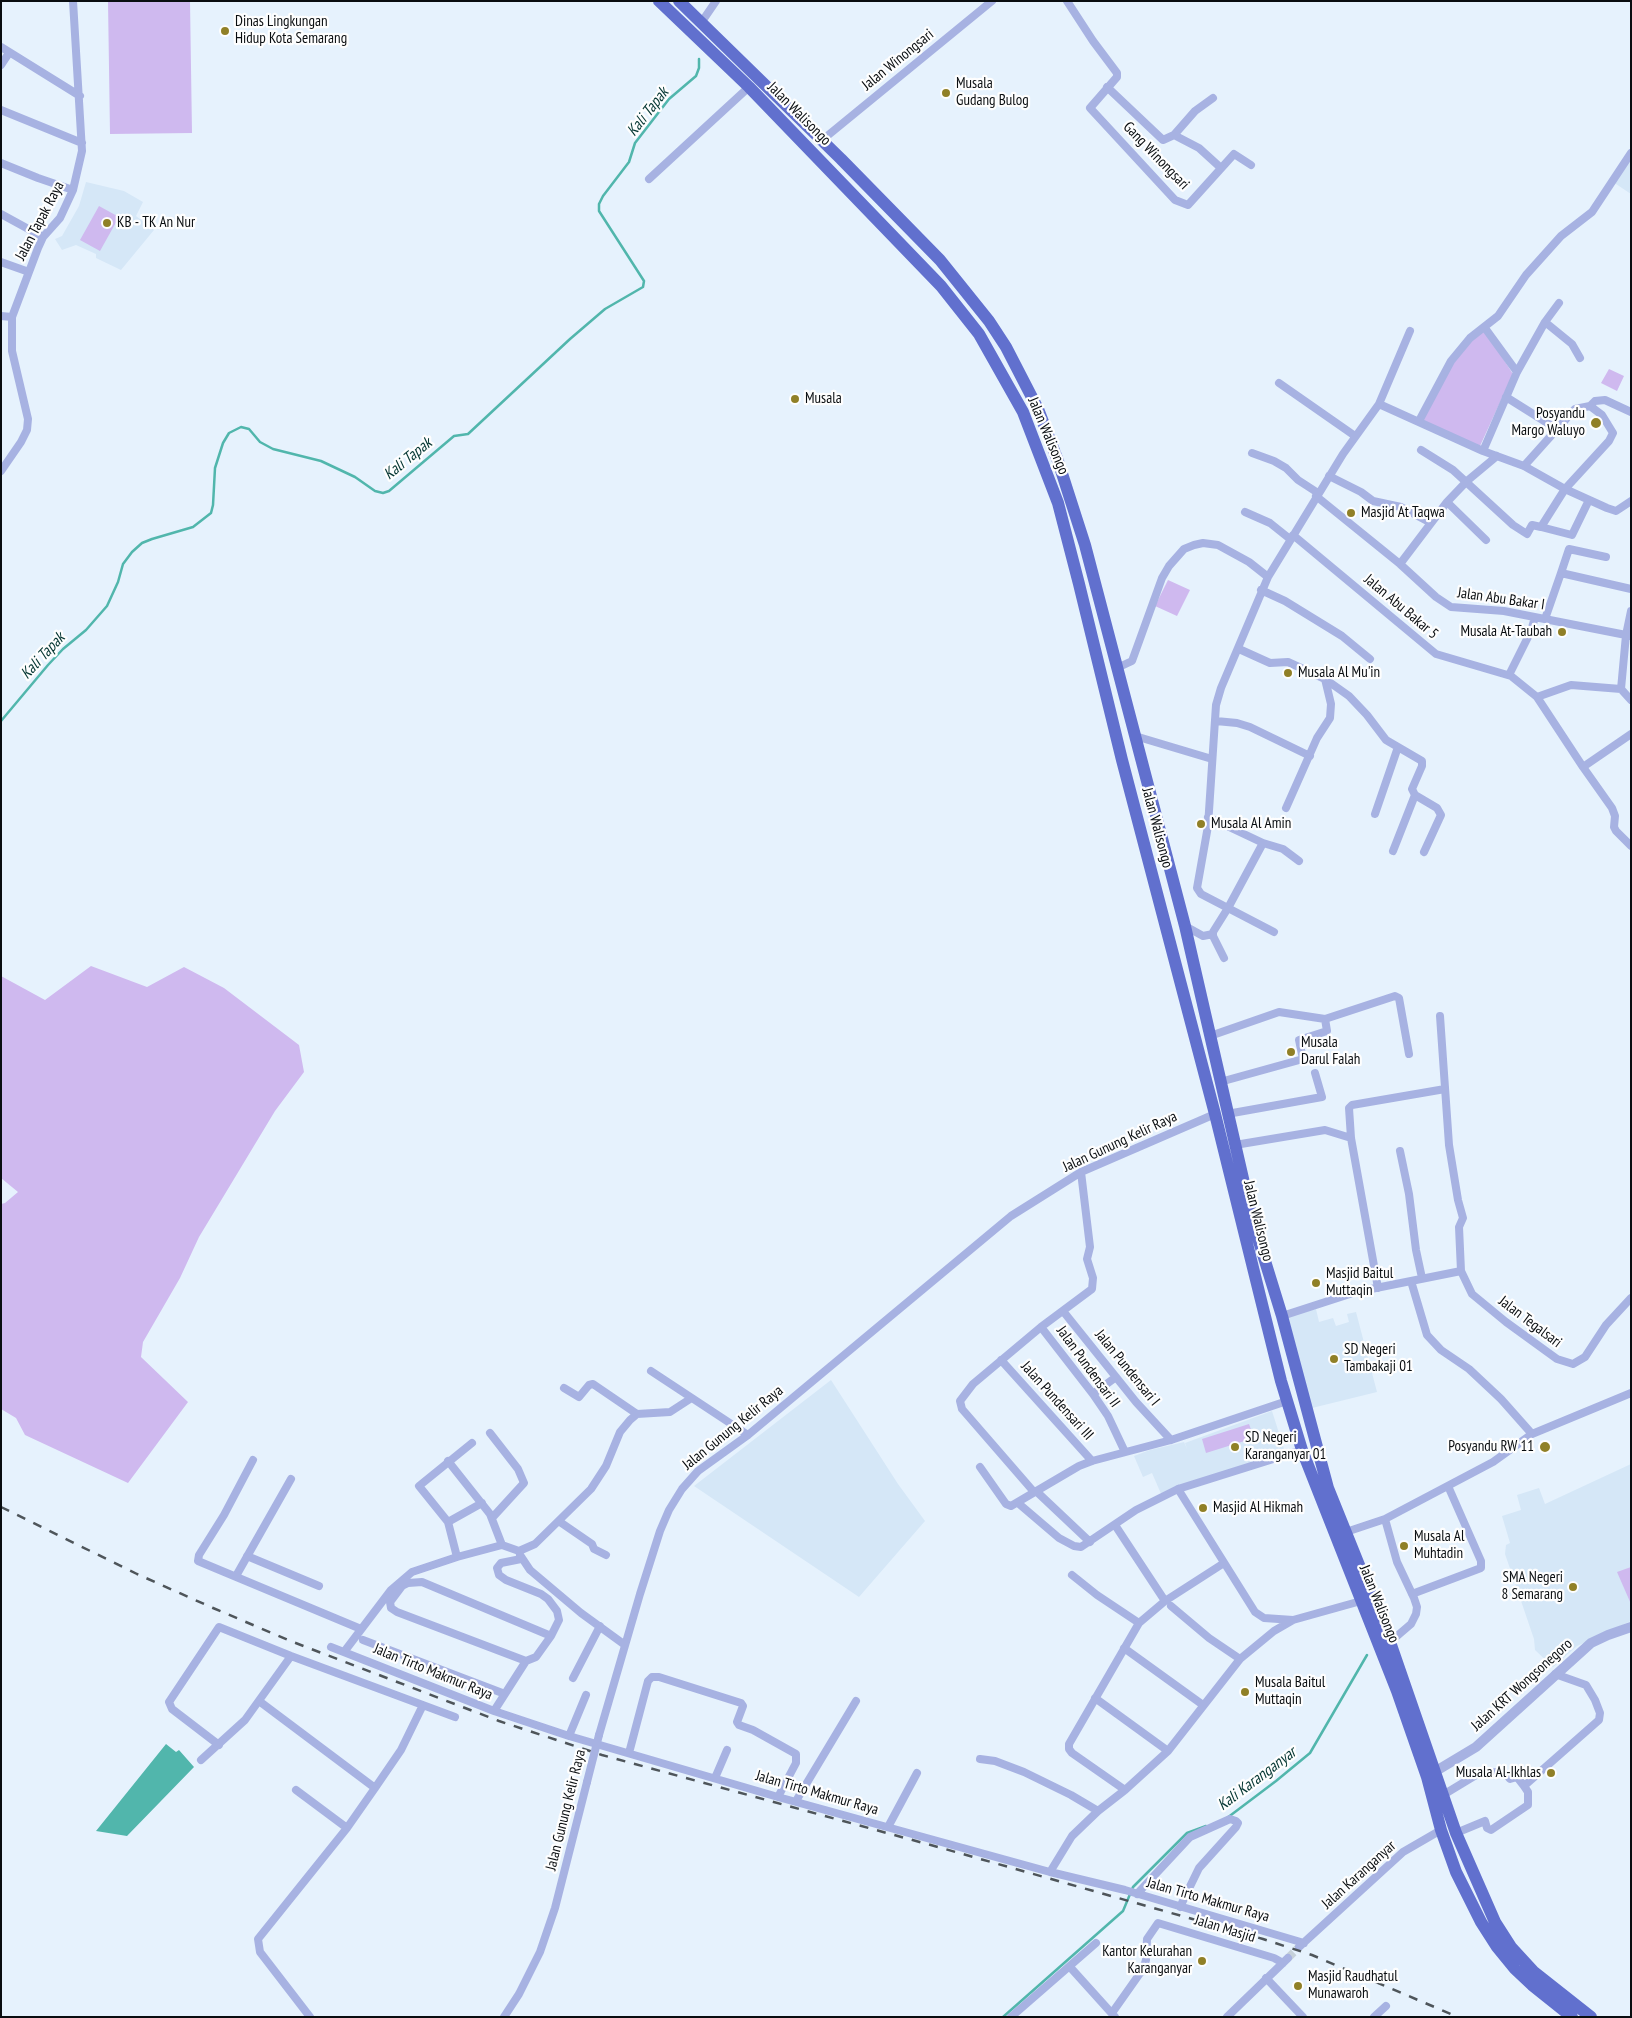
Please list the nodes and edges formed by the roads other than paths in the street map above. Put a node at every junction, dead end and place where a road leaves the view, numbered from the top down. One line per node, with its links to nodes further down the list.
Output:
1 (73, 1): 13 (street, Jalan Tapak Raya)
2 (659, 1): 11 (highway, Jalan Walisongo)
3 (679, 1): 7 (highway, Jalan Walisongo)
4 (716, 1): 7 (street)
5 (992, 1): 17 (street, Jalan Winongsari)
6 (1067, 1): 12 (street, Gang Winongsari)
7 (702, 23): 17 (highway, Jalan Walisongo)
8 (1, 47): 9 (street)
9 (9, 53): 10 (street); 13 (street)
10 (1, 65)
11 (749, 86): 23 (street); 109 (highway, Jalan Walisongo)
12 (1107, 88): 16 (street, Gang Winongsari); 22 (street, Gang Winongsari)
13 (80, 96): 18 (street, Jalan Tapak Raya)
14 (1213, 98): 16 (street, Gang Winongsari)
15 (1, 110): 18 (street)
16 (1174, 135): 22 (street, Gang Winongsari)
17 (821, 141): 75 (highway, Jalan Walisongo)
18 (82, 143): 24 (street, Jalan Tapak Raya)
19 (1631, 153): 33 (street)
20 (1, 163): 24 (street)
21 (1251, 165): 22 (street, Gang Winongsari)
22 (1222, 168)
23 (649, 179)
24 (74, 190): 26 (street, Jalan Tapak Raya)
25 (1, 214): 26 (street)
26 (44, 237): 28 (street, Jalan Tapak Raya)
27 (1, 262): 28 (street)
28 (29, 272): 31 (street, Jalan Tapak Raya)
29 (1560, 303): 32 (street)
30 (1, 316): 31 (street)
31 (12, 317): 50 (street, Jalan Tapak Raya)
32 (1545, 322): 35 (street); 36 (street)
33 (1485, 328): 36 (street); 42 (street)
34 (1410, 331): 39 (street)
35 (1580, 358)
36 (1517, 372): 38 (street)
37 (1279, 383): 44 (street)
38 (1506, 397): 43 (street); 46 (street)
39 (1379, 404): 42 (street); 44 (street)
40 (1590, 406): 41 (street); 43 (street); 53 (street)
41 (1631, 412)
42 (1419, 421): 46 (street)
43 (1557, 428): 49 (street)
44 (1355, 436): 51 (street)
45 (1421, 450): 52 (street)
46 (1483, 451): 48 (street)
47 (1252, 453): 54 (street, Jalan Abu Bakar I)
48 (1497, 456): 49 (street); 52 (street)
49 (1524, 466): 53 (street)
50 (1, 471)
51 (1329, 476): 54 (street); 59 (street)
52 (1467, 481): 57 (street); 60 (street)
53 (1565, 489): 55 (street); 60 (street)
54 (1317, 495): 61 (street); 64 (street, Jalan Abu Bakar I)
55 (1589, 500): 56 (street); 60 (street)
56 (1631, 501)
57 (1447, 502): 59 (street); 62 (street)
58 (1245, 512): 61 (street, Jalan Abu Bakar 5)
59 (1431, 522): 64 (street)
60 (1541, 527)
61 (1291, 537): 66 (street); 76 (street, Jalan Abu Bakar 5)
62 (1486, 540)
63 (1606, 557): 65 (street)
64 (1400, 564): 70 (street, Jalan Abu Bakar I)
65 (1561, 573): 67 (street); 71 (street)
66 (1268, 577): 68 (street); 75 (street)
67 (1631, 589)
68 (1261, 590): 73 (street); 74 (street)
69 (1631, 611): 72 (street)
70 (1535, 617): 71 (street, Jalan Abu Bakar I); 76 (street)
71 (1545, 620): 72 (street, Jalan Abu Bakar I)
72 (1628, 635): 78 (street)
73 (1239, 649): 77 (street); 81 (street)
74 (1370, 658)
75 (1117, 668): 82 (highway, Jalan Walisongo)
76 (1509, 674): 79 (street, Jalan Abu Bakar 5)
77 (1325, 679): 84 (street); 85 (street)
78 (1621, 689): 79 (street); 80 (street)
79 (1537, 697): 87 (street, Jalan Abu Bakar 5)
80 (1631, 700)
81 (1216, 720): 85 (street); 86 (street)
82 (1134, 736): 86 (street); 98 (highway, Jalan Walisongo)
83 (1630, 737): 87 (street)
84 (1398, 747): 88 (street); 90 (street)
85 (1310, 756): 89 (street)
86 (1212, 759): 91 (street)
87 (1583, 767): 93 (street, Jalan Abu Bakar 5)
88 (1415, 795): 94 (street); 95 (street)
89 (1286, 808)
90 (1375, 814)
91 (1208, 817): 92 (street); 97 (street)
92 (1263, 844): 96 (street); 97 (street)
93 (1631, 846)
94 (1393, 851)
95 (1424, 852)
96 (1299, 861)
97 (1228, 908): 99 (street); 100 (street)
98 (1185, 926): 100 (street); 104 (highway, Jalan Walisongo)
99 (1274, 932)
100 (1213, 934): 101 (street)
101 (1224, 958)
102 (1440, 1016): 108 (street)
103 (1325, 1018): 104 (street); 105 (street); 107 (street)
104 (1210, 1036): 107 (highway, Jalan Walisongo)
105 (1409, 1054)
106 (1315, 1073): 109 (street, Jalan Gunung Kelir Raya)
107 (1220, 1082): 109 (highway, Jalan Walisongo)
108 (1445, 1089): 110 (street); 114 (street)
109 (1221, 1114): 111 (highway, Jalan Walisongo); 113 (street, Jalan Gunung Kelir Raya); 129 (highway, Jalan Walisongo)
110 (1351, 1138): 111 (street); 117 (street)
111 (1235, 1145): 120 (highway, Jalan Walisongo)
112 (1400, 1151): 115 (street)
113 (1080, 1172): 119 (street); 133 (street, Jalan Gunung Kelir Raya)
114 (1461, 1271): 115 (street); 118 (street, Jalan Tegalsari)
115 (1422, 1278): 116 (street)
116 (1411, 1280): 117 (street); 132 (street)
117 (1378, 1288): 120 (street)
118 (1631, 1298)
119 (1063, 1311): 121 (street); 124 (street, Jalan Pundensari I)
120 (1282, 1316): 153 (highway, Jalan Walisongo)
121 (1041, 1327): 122 (street); 127 (street, Jalan Pundensari II)
122 (1001, 1360): 140 (street, Jalan Pundensari III); 145 (street)
123 (650, 1371): 128 (street)
124 (1116, 1377): 127 (street); 134 (street, Jalan Pundensari I)
125 (564, 1388): 130 (street)
126 (1631, 1393): 132 (street)
127 (1093, 1394): 137 (street, Jalan Pundensari II)
128 (690, 1399): 130 (street); 133 (street)
129 (1287, 1401): 134 (street); 136 (highway, Jalan Walisongo)
130 (637, 1414): 151 (street)
131 (490, 1433): 148 (street)
132 (1532, 1434): 143 (street)
133 (748, 1435): 176 (street, Jalan Gunung Kelir Raya)
134 (1171, 1440): 137 (street)
135 (472, 1443): 139 (street)
136 (1302, 1450): 144 (street); 166 (highway, Jalan Walisongo)
137 (1125, 1452): 140 (street)
138 (253, 1460): 163 (street)
139 (448, 1461): 146 (street); 150 (street)
140 (1092, 1461): 145 (street)
141 (980, 1467): 147 (street)
142 (291, 1479): 158 (street)
143 (1448, 1486): 149 (street); 165 (street)
144 (1178, 1489): 152 (street); 161 (street)
145 (1035, 1491): 147 (street); 154 (street)
146 (482, 1503): 148 (street); 150 (street)
147 (1018, 1503): 154 (street)
148 (492, 1518): 155 (street)
149 (1384, 1519): 153 (street); 165 (street)
150 (448, 1522): 159 (street)
151 (560, 1522): 156 (street); 157 (street)
152 (1115, 1525): 154 (street); 167 (street)
153 (1346, 1532): 175 (highway, Jalan Walisongo)
154 (1090, 1542)
155 (502, 1545): 156 (street); 159 (street)
156 (519, 1551): 160 (street)
157 (606, 1554)
158 (247, 1556): 163 (street); 164 (street)
159 (457, 1557): 172 (street)
160 (521, 1560): 170 (street); 173 (street)
161 (1224, 1563): 167 (street); 168 (street)
162 (1072, 1575): 169 (street)
163 (236, 1576): 172 (street)
164 (319, 1586)
165 (1412, 1594): 175 (street)
166 (1361, 1601): 168 (street); 185 (highway, Jalan Walisongo)
167 (1168, 1604): 169 (street); 181 (street)
168 (1293, 1620): 181 (street)
169 (1138, 1622): 178 (street)
170 (600, 1626): 176 (street); 184 (street)
171 (1631, 1627): 183 (street, Jalan KRT Wongsonegoro)
172 (361, 1629): 179 (street)
173 (551, 1636): 182 (street); 182 (street)
174 (363, 1640): 186 (street)
175 (1390, 1642): 185 (highway, Jalan Walisongo)
176 (625, 1645): 227 (street, Jalan Gunung Kelir Raya, bridge)
177 (331, 1647): 179 (street, Jalan Tirto Makmur Raya)
178 (1124, 1648): 188 (street); 192 (street)
179 (344, 1652): 193 (street, Jalan Tirto Makmur Raya)
180 (291, 1656): 190 (street); 191 (street); 196 (street)
181 (1240, 1659): 192 (street)
182 (526, 1661): 186 (street)
183 (1555, 1674): 203 (street, Jalan KRT Wongsonegoro); 205 (street)
184 (573, 1678)
185 (1402, 1689): 203 (highway, Jalan Walisongo)
186 (505, 1694): 193 (street)
187 (586, 1695): 195 (street)
188 (1095, 1698): 198 (street); 208 (street)
189 (856, 1701): 211 (street)
190 (259, 1702): 196 (street); 206 (street)
191 (423, 1705): 194 (street); 206 (street)
192 (1203, 1705): 198 (street)
193 (494, 1711): 195 (street, Jalan Tirto Makmur Raya)
194 (455, 1718)
195 (569, 1736): 199 (street, Jalan Tirto Makmur Raya)
196 (219, 1745): 201 (street)
197 (727, 1750): 204 (street)
198 (1168, 1751): 208 (street)
199 (629, 1754): 204 (street, Jalan Tirto Makmur Raya); 210 (street)
200 (980, 1759): 212 (street)
201 (201, 1760)
202 (917, 1773): 213 (street)
203 (1431, 1774): 209 (highway); 215 (highway)
204 (715, 1778): 210 (street, Jalan Tirto Makmur Raya)
205 (1524, 1786): 209 (street); 216 (street)
206 (375, 1788): 214 (street)
207 (296, 1790): 214 (street)
208 (1125, 1790): 212 (street)
209 (1443, 1795): 216 (highway)
210 (778, 1797): 211 (street, Jalan Tirto Makmur Raya)
211 (796, 1801): 213 (street, Jalan Tirto Makmur Raya)
212 (1098, 1810): 217 (street)
213 (888, 1827): 217 (street, Jalan Tirto Makmur Raya)
214 (347, 1828): 226 (street)
215 (1441, 1830): 221 (street, Jalan Karanganyar); 232 (highway)
216 (1456, 1833): 233 (highway)
217 (1050, 1872): 218 (street, Jalan Tirto Makmur Raya)
218 (1136, 1894): 219 (street, Jalan Tirto Makmur Raya); 219 (street)
219 (1180, 1907): 221 (street, Jalan Tirto Makmur Raya)
220 (1096, 1943): 222 (street)
221 (1302, 1945)
222 (1070, 1967): 225 (street); 228 (street)
223 (1266, 1978): 225 (street, Jalan Masjid); 229 (street); 230 (street)
224 (1386, 2006): 231 (street)
225 (1114, 2015)
226 (310, 2017)
227 (504, 2017)
228 (1011, 2017)
229 (1227, 2017)
230 (1302, 2017)
231 (1374, 2017)
232 (1572, 2017)
233 (1591, 2017)

